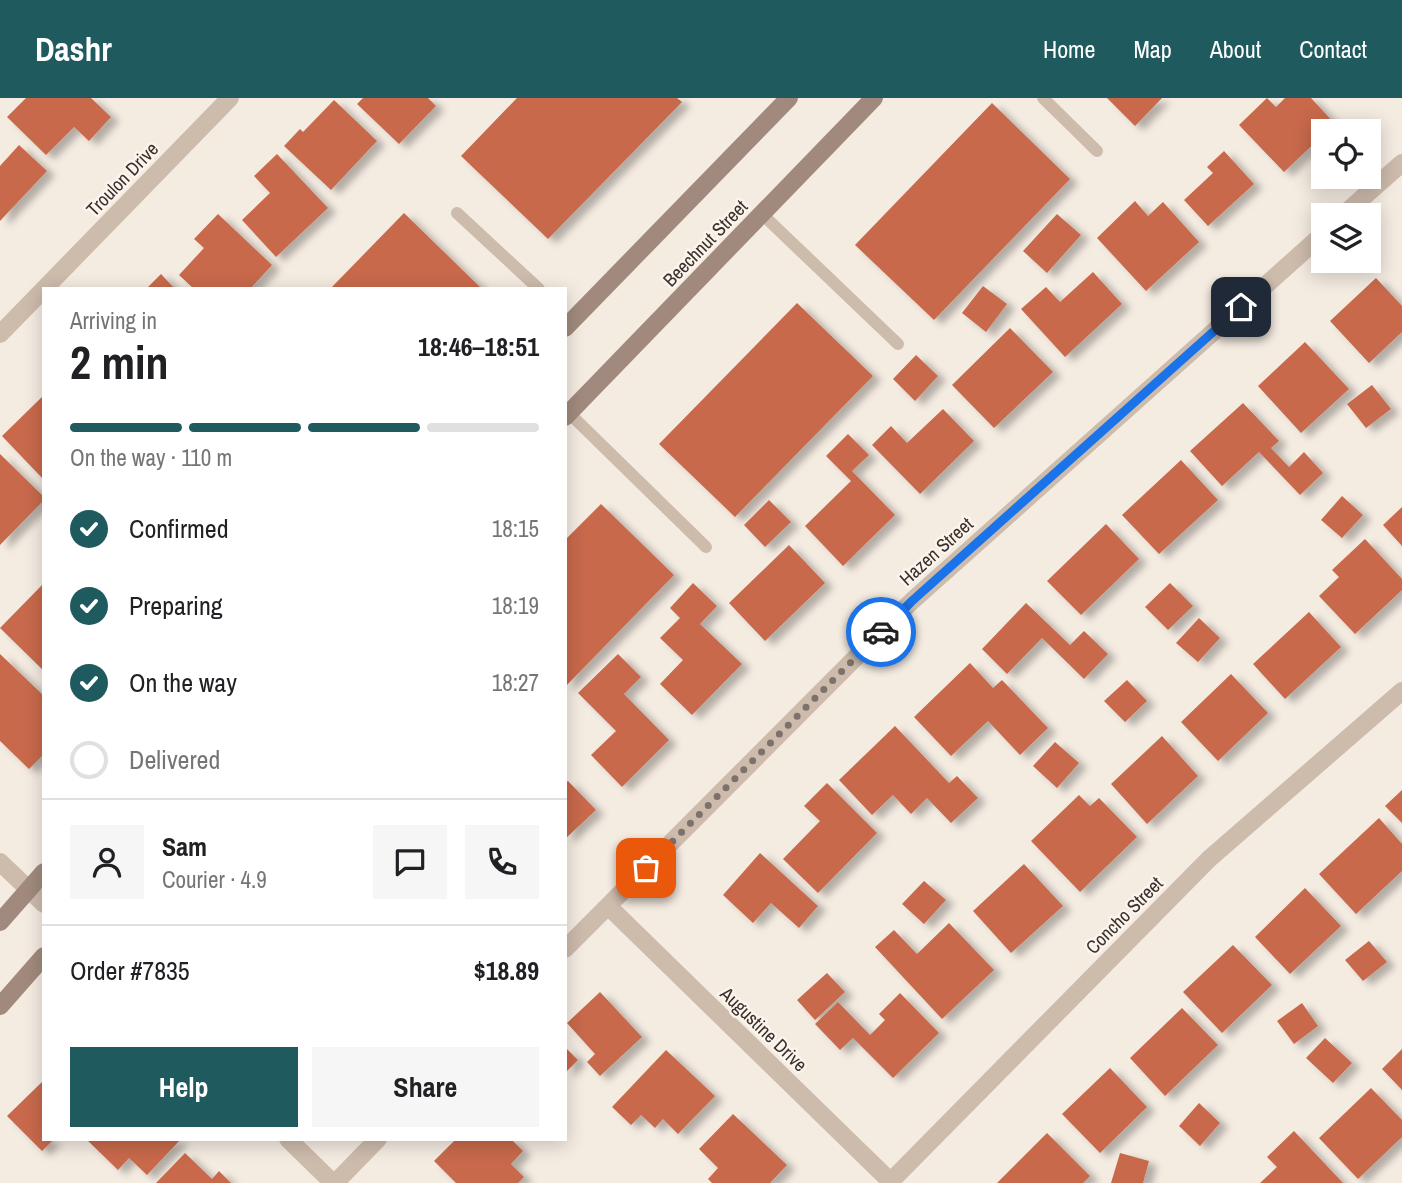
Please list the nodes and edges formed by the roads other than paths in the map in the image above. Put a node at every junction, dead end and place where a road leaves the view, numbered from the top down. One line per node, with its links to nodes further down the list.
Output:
1 (230, 98): 11 (street, Troulon Drive)
2 (789, 98): 14 (main road)
3 (874, 98): 9 (main road, Beechnut Street)
4 (1043, 98): 5 (lane)
5 (1097, 151)
6 (1402, 163): 7 (street)
7 (1357, 203)
8 (457, 213): 12 (lane)
9 (762, 214): 16 (lane); 17 (main road, Beechnut Street)
10 (1311, 244): 24 (street, Hazen Street)
11 (46, 287)
12 (537, 287)
13 (42, 291): 15 (street, Troulon Drive)
14 (568, 321)
15 (4, 323)
16 (898, 344)
17 (567, 415): 18 (lane)
18 (706, 547)
19 (1402, 691): 31 (street, Concho Street)
20 (0, 862): 22 (street)
21 (42, 874): 22 (main road)
22 (29, 889): 23 (street); 25 (main road)
23 (42, 902)
24 (608, 906): 26 (street, Hazen Street); 31 (street, Augustine Drive)
25 (0, 922)
26 (567, 947)
27 (42, 958): 28 (main road)
28 (0, 1006)
29 (290, 1141): 32 (street)
30 (376, 1141): 32 (street)
31 (891, 1182)
32 (334, 1183)

